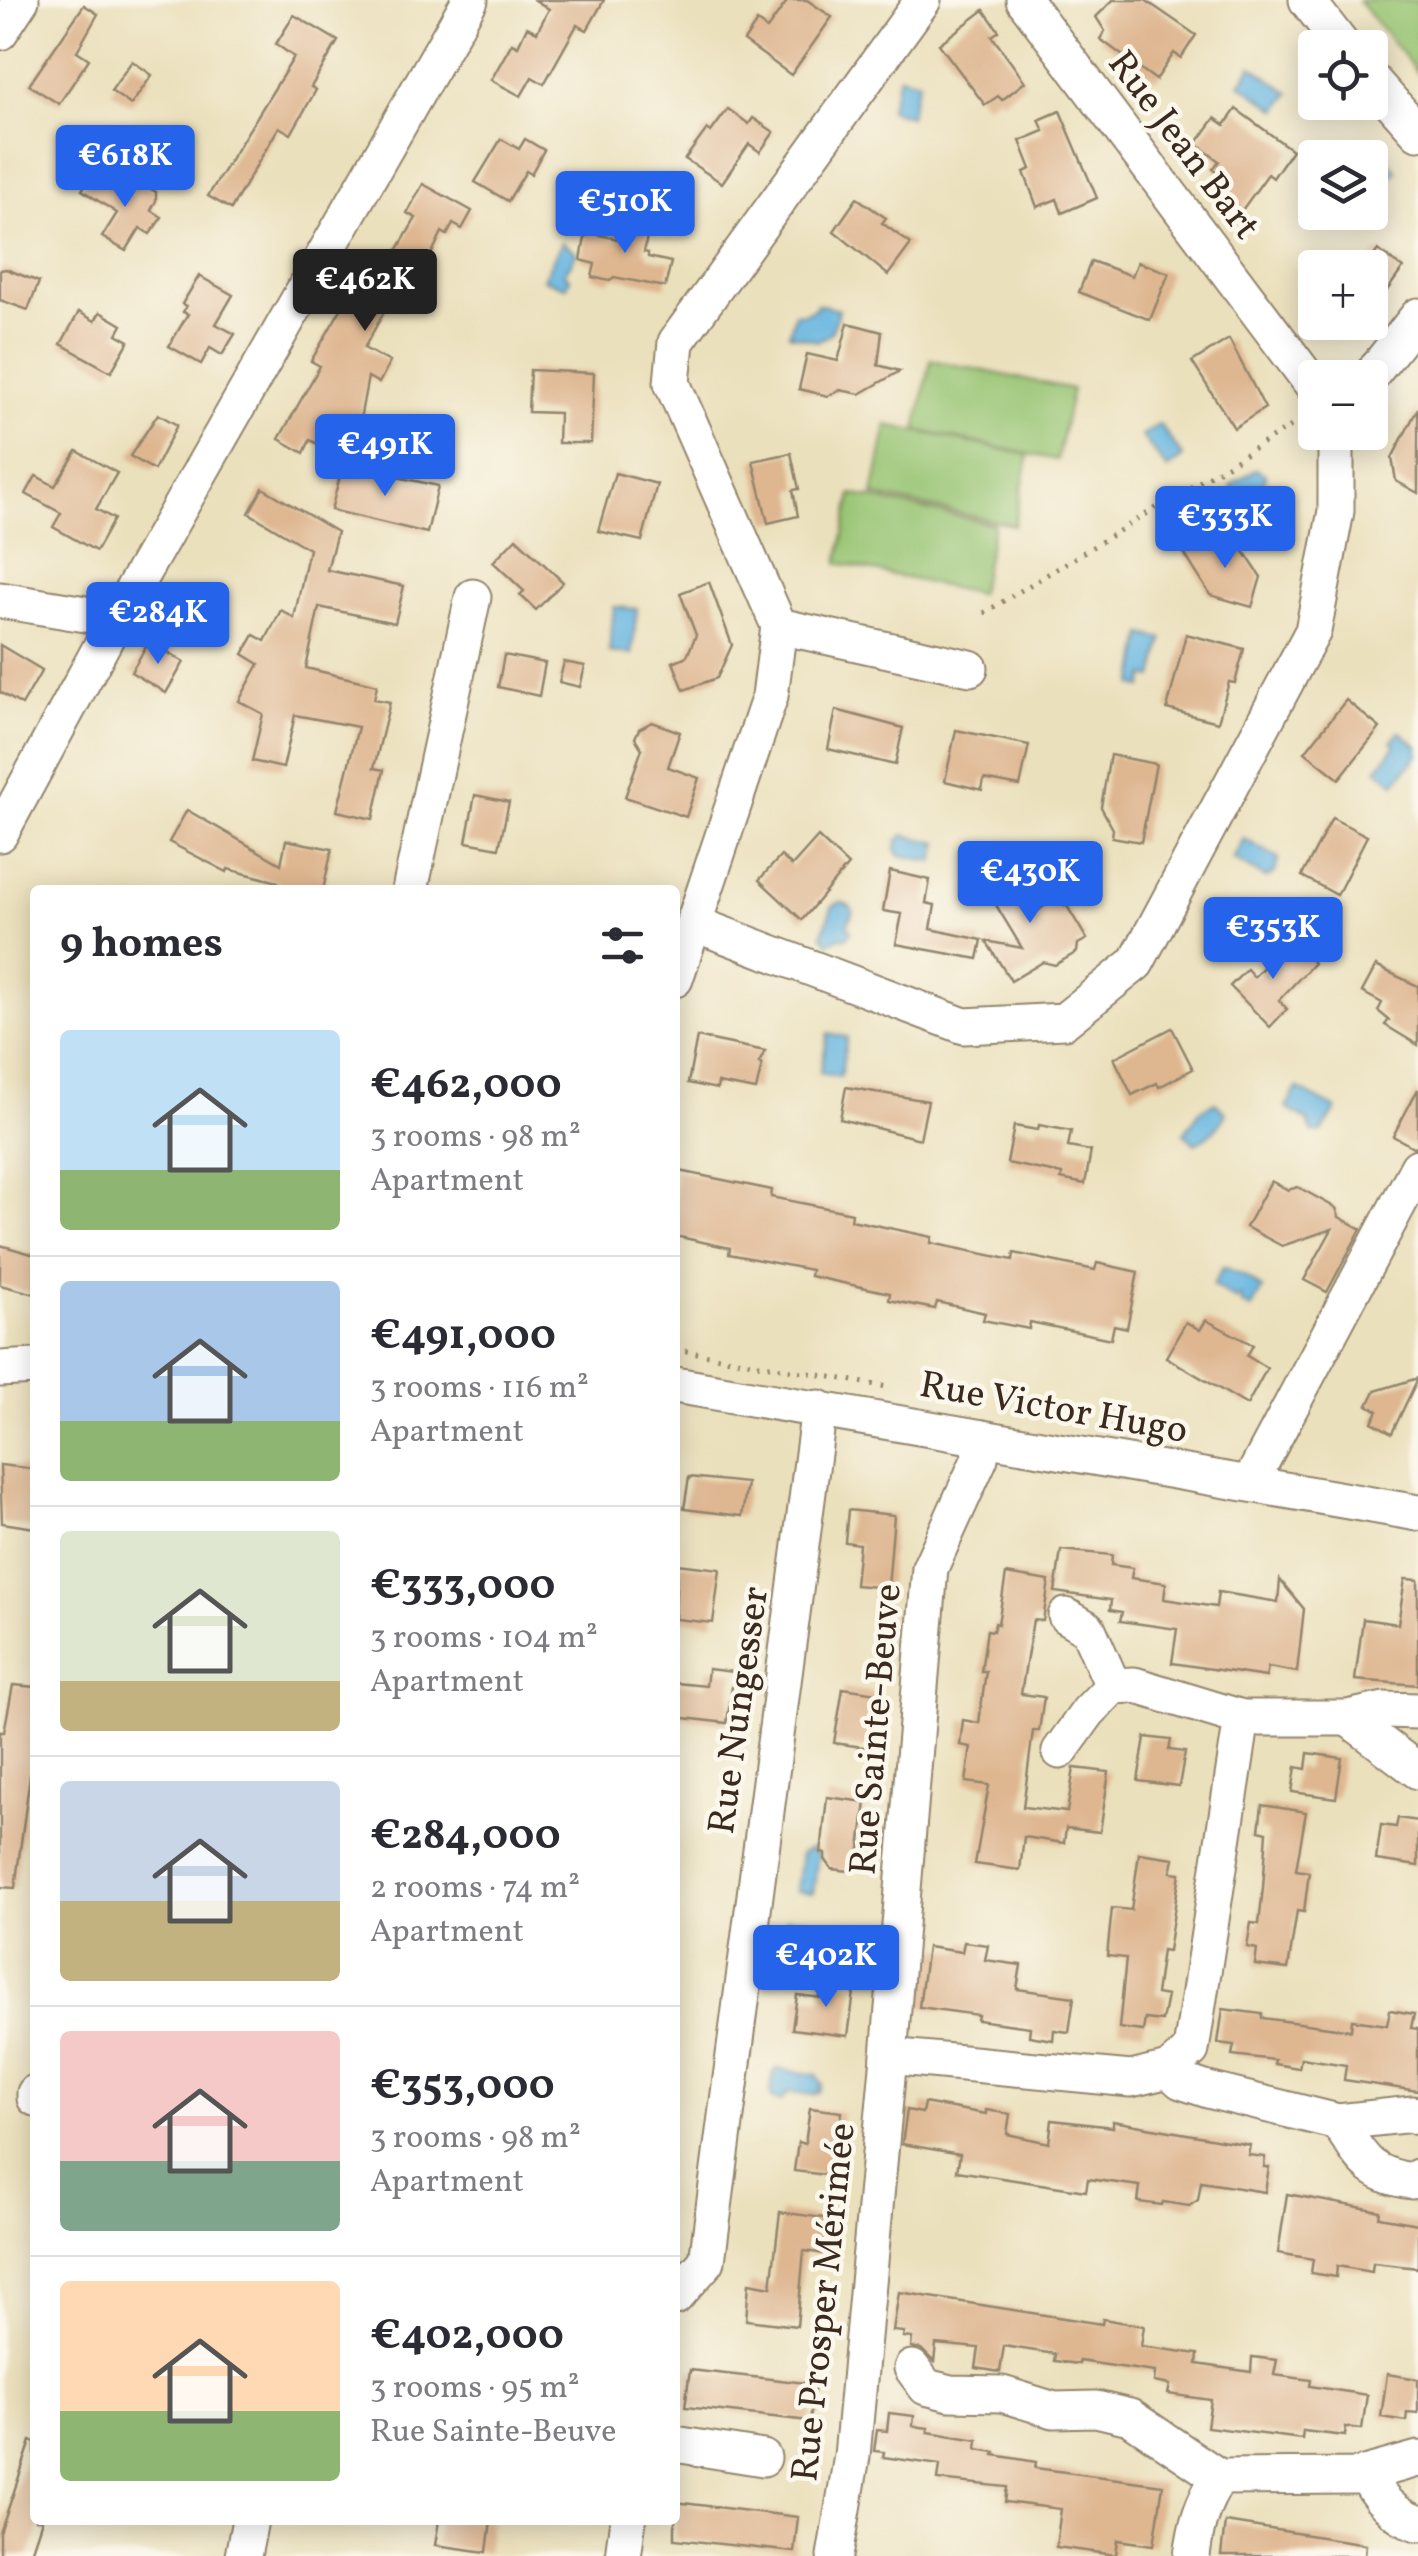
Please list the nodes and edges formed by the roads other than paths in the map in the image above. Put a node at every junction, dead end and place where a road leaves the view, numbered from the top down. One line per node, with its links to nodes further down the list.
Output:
1 (21, 0): 7 (street)
2 (470, 0): 16 (street)
3 (922, 0): 17 (street)
4 (1024, 0): 12 (street, Rue Jean Bart)
5 (1307, 0): 6 (street)
6 (1330, 30)
7 (0, 32)
8 (1388, 98): 9 (street)
9 (1418, 132)
10 (1418, 316): 11 (street)
11 (1383, 360)
12 (1298, 365)
13 (1336, 450): 21 (street)
14 (472, 597): 20 (street)
15 (0, 600): 16 (street)
16 (116, 620): 19 (street)
17 (779, 626): 18 (street); 21 (street)
18 (970, 668)
19 (0, 834)
20 (411, 885)
21 (694, 924): 22 (street)
22 (680, 965)
23 (1418, 1167): 29 (street)
24 (30, 1367): 25 (street)
25 (0, 1369)
26 (680, 1386): 27 (street, Rue Victor Hugo)
27 (819, 1408): 28 (street, Rue Victor Hugo); 43 (street, Rue Nungesser)
28 (982, 1438): 29 (street, Rue Victor Hugo); 38 (street, Rue Sainte-Beuve)
29 (1250, 1483): 30 (street, Rue Victor Hugo)
30 (1418, 1513)
31 (1066, 1616): 32 (street)
32 (1112, 1686): 34 (street); 36 (street)
33 (1418, 1711): 35 (street)
34 (1242, 1718): 35 (street); 39 (street)
35 (1348, 1718): 37 (street)
36 (1060, 1751)
37 (1418, 1771)
38 (889, 2056): 39 (street); 56 (street, Rue Prosper Mérimée)
39 (1169, 2070): 41 (street)
40 (1418, 2116): 41 (street)
41 (1338, 2122): 42 (street)
42 (1418, 2177)
43 (691, 2259): 44 (street, Rue Nungesser)
44 (680, 2285)
45 (912, 2368): 50 (street)
46 (680, 2445): 47 (street)
47 (763, 2458)
48 (1418, 2459): 49 (street)
49 (1367, 2474): 50 (street); 51 (street)
50 (1220, 2477): 57 (street)
51 (1418, 2523)
52 (249, 2525): 54 (street)
53 (627, 2525): 55 (street)
54 (243, 2556)
55 (623, 2556)
56 (835, 2556)
57 (1192, 2556)

